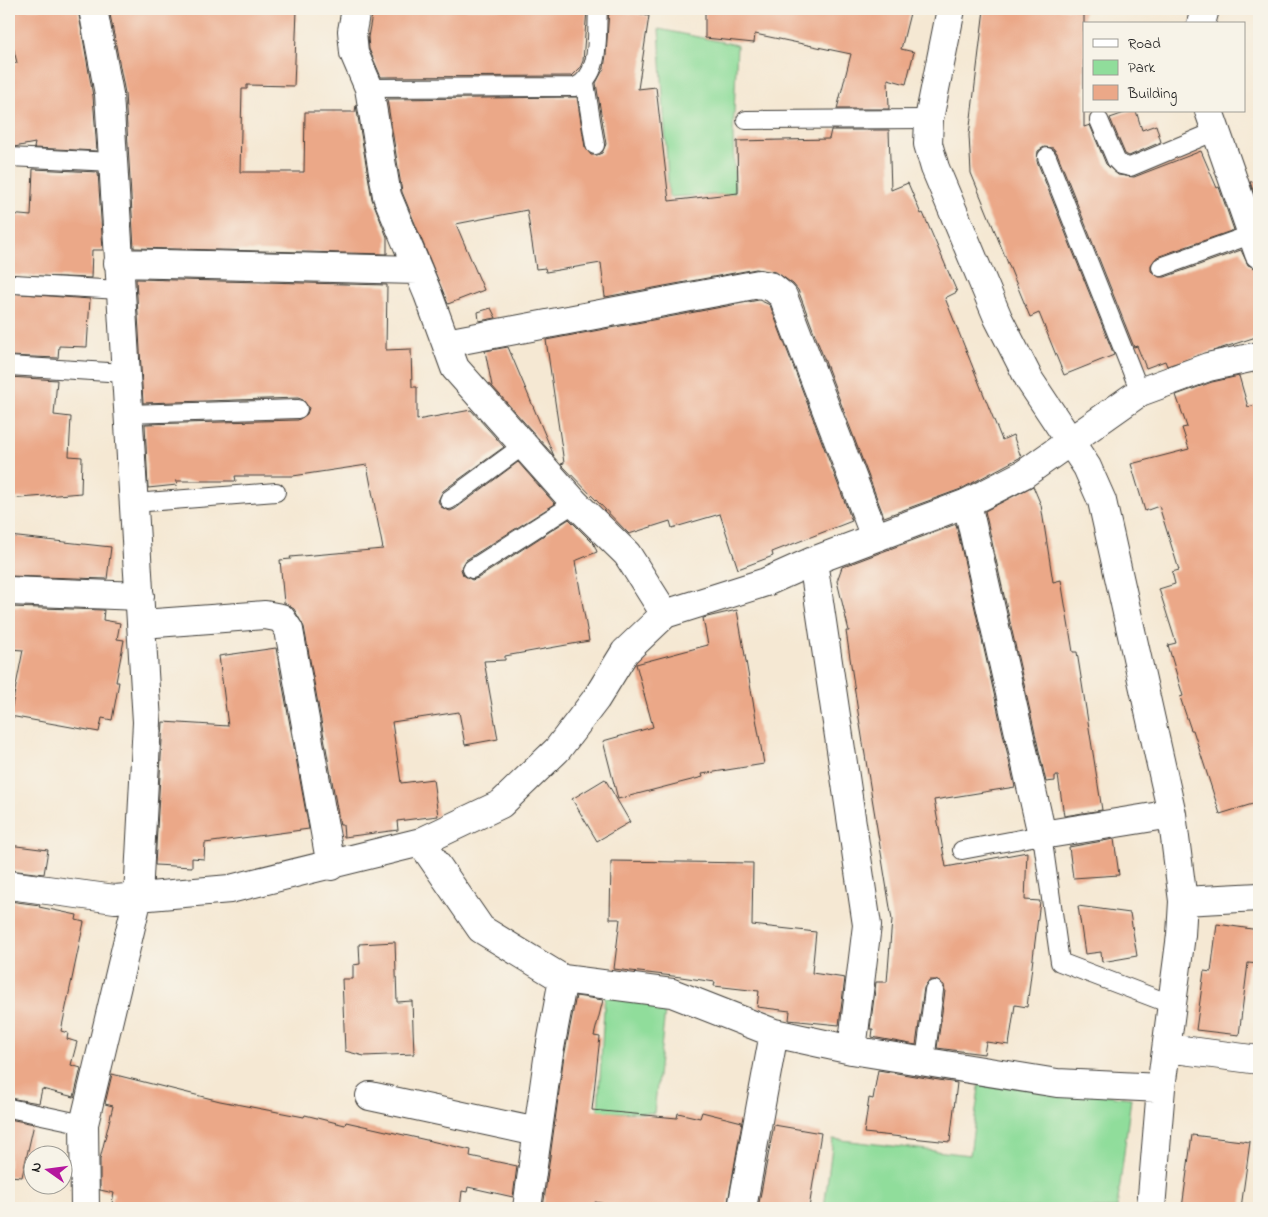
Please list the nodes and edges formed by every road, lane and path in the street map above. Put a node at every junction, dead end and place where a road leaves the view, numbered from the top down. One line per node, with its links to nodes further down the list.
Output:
1 (93, 9): 16 (street)
2 (356, 9): 8 (street)
3 (598, 9): 7 (lane)
4 (951, 9): 9 (street)
5 (1205, 9): 6 (street)
6 (1202, 22)
7 (585, 83): 8 (lane); 13 (lane)
8 (369, 88): 20 (street)
9 (929, 119): 10 (lane); 30 (street)
10 (746, 120)
11 (1099, 120): 12 (lane)
12 (1213, 121): 17 (street)
13 (595, 145)
14 (9, 157): 16 (lane)
15 (1047, 157): 27 (lane)
16 (114, 162): 18 (street)
17 (1256, 244): 19 (lane)
18 (118, 263): 20 (street); 22 (street)
19 (1161, 267)
20 (418, 270): 23 (street)
21 (14, 284): 22 (lane)
22 (120, 290): 26 (street)
23 (446, 343): 31 (street); 37 (street)
24 (1259, 356): 27 (street)
25 (9, 366): 26 (lane)
26 (125, 373): 29 (street)
27 (1140, 392): 30 (street)
28 (298, 409): 29 (lane)
29 (127, 414): 34 (street)
30 (1070, 442): 36 (street); 44 (street)
31 (524, 445): 33 (lane); 35 (street)
32 (276, 492): 34 (lane)
33 (449, 500)
34 (134, 503): 41 (street)
35 (575, 503): 39 (lane); 42 (street)
36 (967, 503): 37 (street); 45 (street)
37 (875, 537): 38 (street)
38 (813, 561): 42 (street); 58 (street)
39 (472, 569)
40 (9, 591): 41 (street)
41 (140, 596): 43 (street)
42 (665, 614): 46 (street)
43 (142, 624): 48 (street); 51 (street)
44 (1172, 814): 45 (street); 52 (street)
45 (1042, 835): 47 (lane); 55 (lane)
46 (421, 842): 48 (street); 53 (street)
47 (962, 850)
48 (331, 866): 51 (street)
49 (9, 885): 51 (street)
50 (1259, 897): 52 (street)
51 (138, 898): 64 (street)
52 (1183, 900): 55 (street)
53 (564, 979): 56 (street); 65 (street)
54 (934, 990): 60 (lane)
55 (1172, 1005): 57 (street)
56 (774, 1033): 58 (street); 68 (street)
57 (1167, 1048): 59 (street); 61 (street)
58 (852, 1050): 60 (street)
59 (1259, 1060)
60 (925, 1061): 61 (street)
61 (1161, 1088): 69 (street)
62 (370, 1096): 65 (street)
63 (9, 1108): 64 (lane)
64 (84, 1124): 66 (street)
65 (537, 1132): 67 (street)
66 (85, 1208)
67 (527, 1208)
68 (742, 1208)
69 (1151, 1208)

